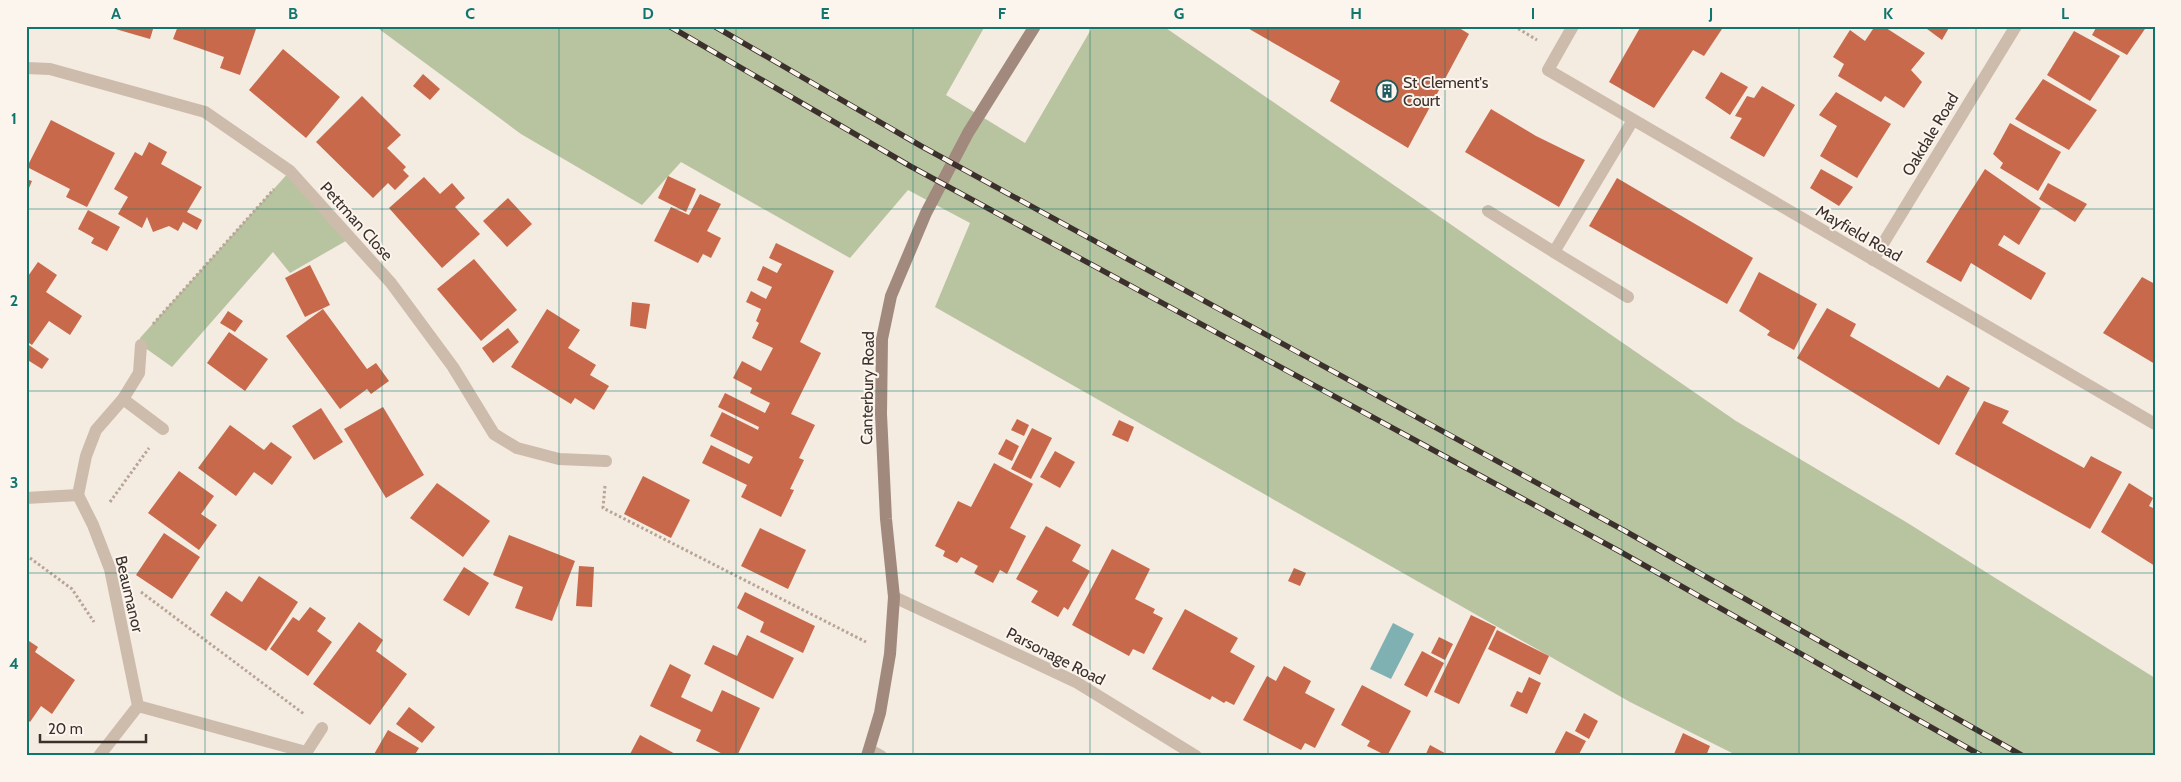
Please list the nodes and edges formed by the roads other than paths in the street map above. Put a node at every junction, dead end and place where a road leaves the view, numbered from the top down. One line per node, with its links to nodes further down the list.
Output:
1 (1035, 26): 17 (main road, Canterbury Road)
2 (1573, 26): 5 (street, Mayfield Road)
3 (2016, 26): 8 (street, Oakdale Road)
4 (26, 68): 14 (street, Pettman Close)
5 (1632, 120): 7 (street); 8 (street, Mayfield Road)
6 (1488, 211): 7 (street)
7 (1554, 252): 9 (street)
8 (1873, 260): 12 (street, Mayfield Road)
9 (1628, 298)
10 (141, 345): 11 (street)
11 (123, 399): 13 (street); 15 (street)
12 (2155, 424)
13 (163, 429)
14 (606, 461)
15 (78, 495): 16 (street); 18 (street, Beaumanor)
16 (26, 498)
17 (894, 597): 21 (main road, Canterbury Road); 23 (street, Parsonage Road)
18 (138, 706): 20 (street); 22 (street)
19 (322, 728): 20 (street)
20 (305, 754)
21 (873, 754)
22 (99, 756)
23 (1196, 756)

